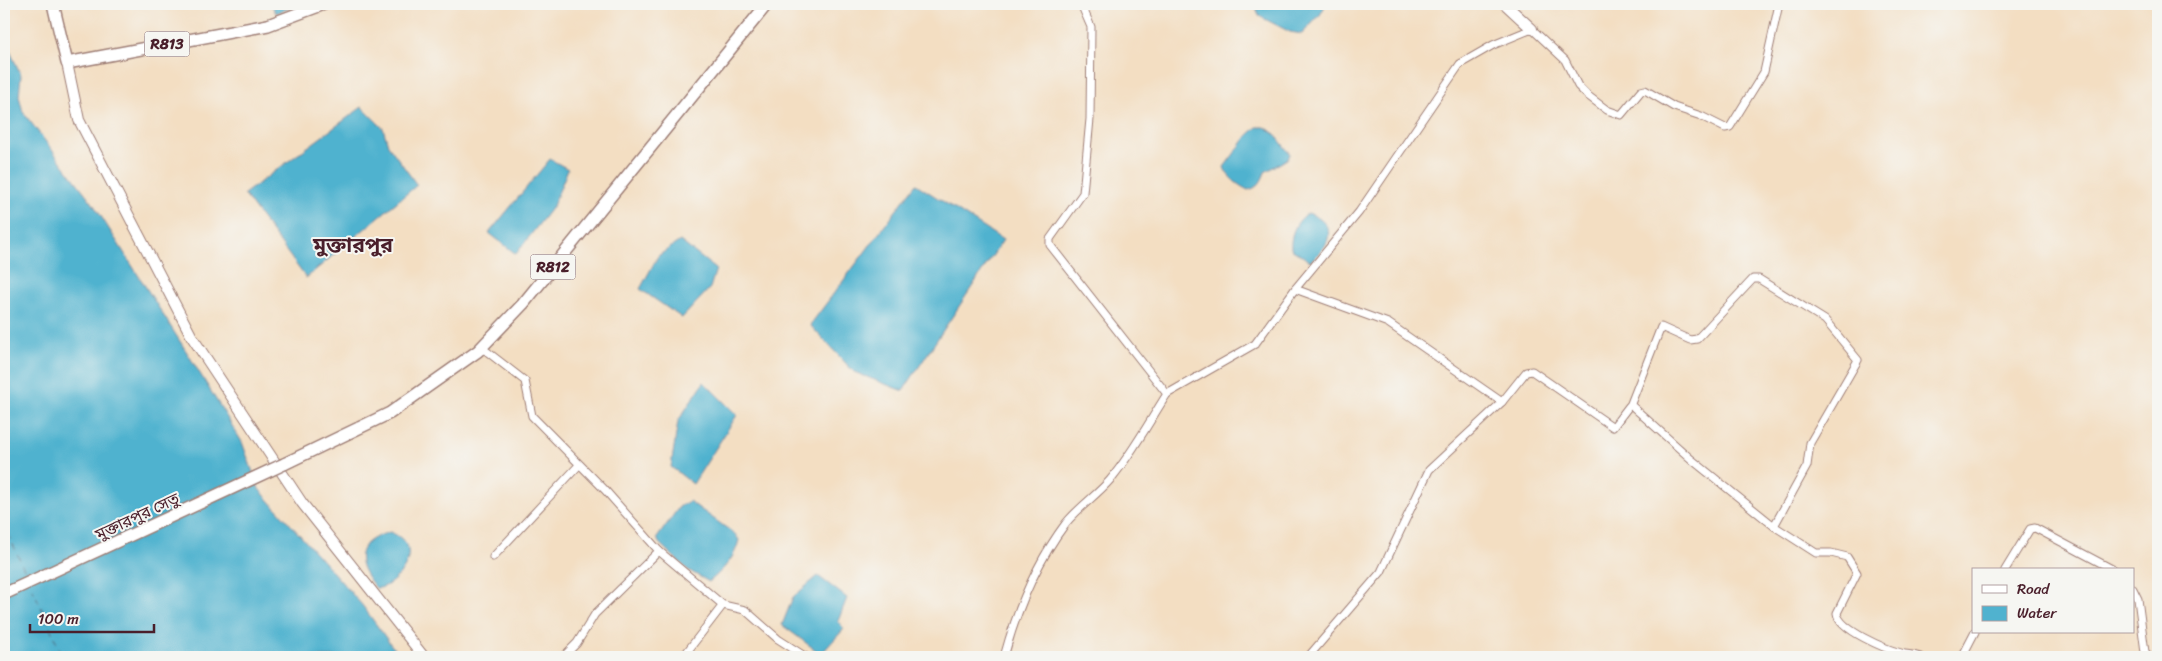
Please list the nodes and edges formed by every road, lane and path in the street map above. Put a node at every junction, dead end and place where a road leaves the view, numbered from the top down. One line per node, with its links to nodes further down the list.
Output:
1 (53, 4): 8 (main road)
2 (324, 4): 8 (main road, R813)
3 (767, 4): 10 (main road, R812)
4 (1081, 4): 11 (street)
5 (1505, 4): 7 (street)
6 (1779, 4): 7 (street)
7 (1532, 29): 9 (street)
8 (67, 62): 24 (street)
9 (1295, 289): 11 (street); 12 (street)
10 (478, 352): 14 (street); 21 (main road, মুক্তারপুর সেতু / R812, bridge)
11 (1167, 394): 28 (street)
12 (1502, 402): 13 (street); 29 (street)
13 (1630, 406): 15 (street); 15 (street)
14 (579, 465): 16 (street); 17 (street)
15 (1774, 526): 30 (street)
16 (659, 551): 22 (street); 25 (street)
17 (493, 557)
18 (2006, 568): 19 (street)
19 (2110, 568)
20 (2134, 591): 32 (street)
21 (4, 594)
22 (723, 605): 26 (street); 27 (street)
23 (1974, 634): 31 (street)
24 (424, 657)
25 (563, 657)
26 (683, 657)
27 (806, 657)
28 (1004, 657)
29 (1308, 657)
30 (1920, 657)
31 (1962, 657)
32 (2150, 657)

